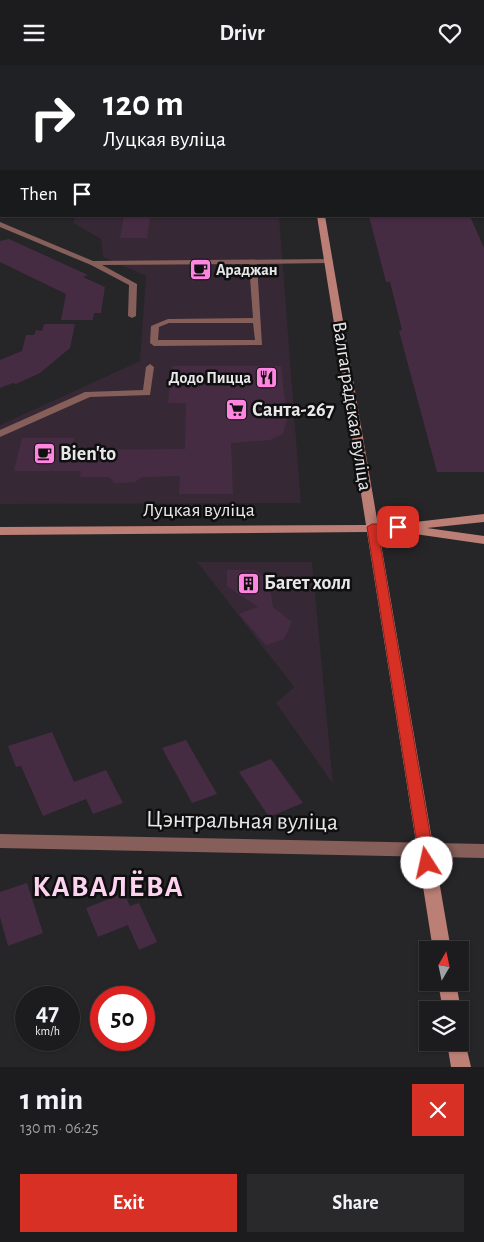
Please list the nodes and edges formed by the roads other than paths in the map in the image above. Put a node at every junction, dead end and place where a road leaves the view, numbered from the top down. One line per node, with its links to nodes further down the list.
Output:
1 (322, 217): 4 (main road, Валгаградская вуліца)
2 (0, 224): 5 (lane)
3 (253, 261): 4 (lane); 5 (lane); 7 (lane)
4 (329, 261): 11 (main road, Валгаградская вуліца)
5 (92, 263): 6 (lane)
6 (132, 316)
7 (257, 320): 7 (lane)
8 (150, 367): 9 (lane)
9 (0, 435)
10 (484, 518): 12 (main road, Луцкая вуліца)
11 (372, 527): 12 (main road, Луцкая вуліца); 13 (main road, Луцкая вуліца); 16 (main road, Валгаградская вуліца)
12 (398, 527): 14 (main road, Луцкая вуліца)
13 (0, 531)
14 (484, 540)
15 (0, 841): 16 (street, Цэнтральная вуліца)
16 (424, 849): 17 (street, Цэнтральная вуліца); 18 (main road, Валгаградская вуліца)
17 (484, 851)
18 (440, 941)
19 (458, 1051): 20 (main road)
20 (461, 1067)

